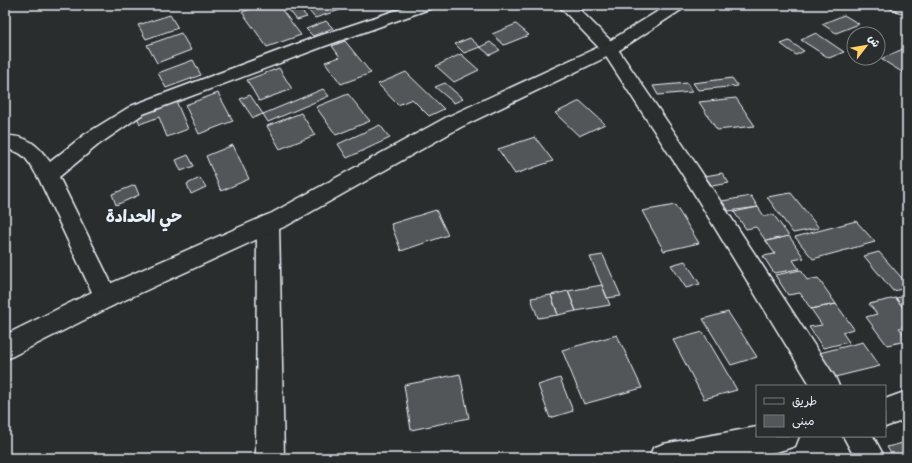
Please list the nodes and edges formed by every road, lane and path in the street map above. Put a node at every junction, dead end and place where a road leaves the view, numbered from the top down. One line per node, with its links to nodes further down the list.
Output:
1 (427, 5): 8 (street)
2 (566, 5): 6 (street)
3 (679, 5): 6 (street)
4 (896, 5): 5 (street)
5 (907, 10)
6 (609, 49): 9 (street); 12 (street)
7 (5, 143): 8 (street)
8 (48, 175): 10 (street)
9 (268, 224): 10 (street); 17 (street)
10 (106, 297): 11 (street)
11 (5, 348)
12 (825, 385)
13 (907, 405): 14 (street)
14 (886, 413)
15 (779, 437): 18 (street)
16 (858, 437): 19 (street)
17 (270, 458)
18 (663, 458)
19 (871, 458)

